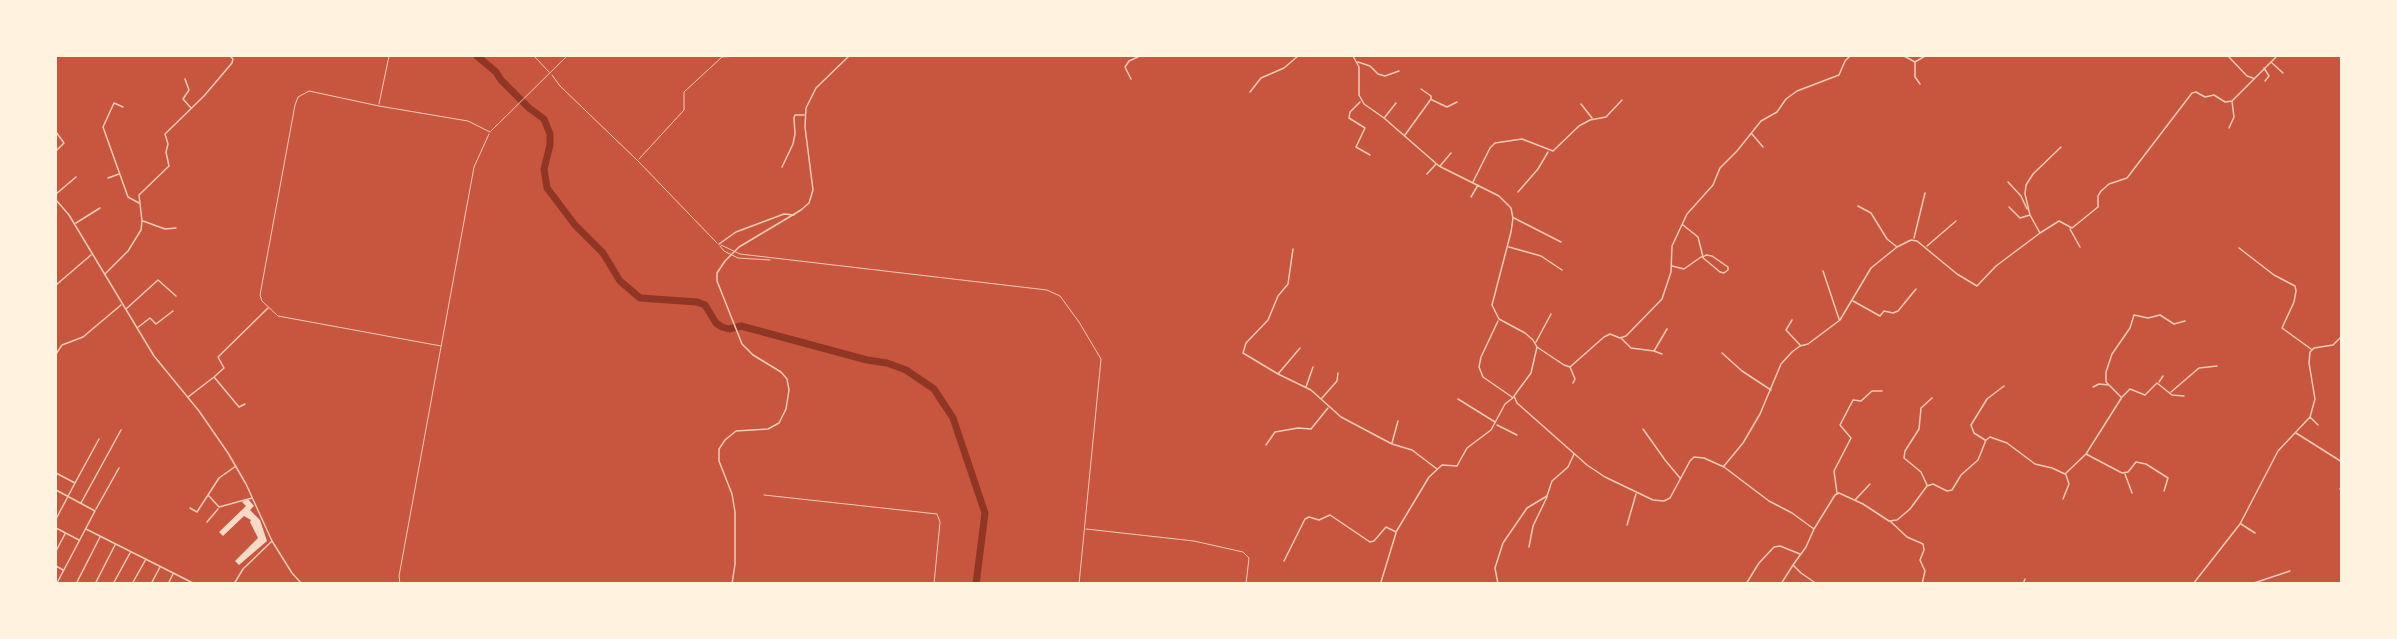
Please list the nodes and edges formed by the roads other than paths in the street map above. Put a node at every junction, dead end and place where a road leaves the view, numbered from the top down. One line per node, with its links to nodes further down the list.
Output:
1 (230, 56): 40 (street)
2 (389, 56): 38 (lane)
3 (534, 56): 22 (lane)
4 (567, 56): 22 (lane)
5 (739, 56): 55 (lane)
6 (849, 56): 41 (street)
7 (1129, 56): 16 (street)
8 (1140, 56): 16 (street)
9 (1298, 56): 30 (street)
10 (1353, 56): 17 (street)
11 (1850, 56): 47 (street)
12 (1904, 56): 18 (street)
13 (1925, 56): 18 (street)
14 (2228, 56): 24 (street)
15 (2277, 56): 19 (street)
16 (1131, 59): 26 (street)
17 (1358, 62): 21 (street); 33 (street)
18 (1915, 62): 28 (street)
19 (2271, 62): 20 (street); 23 (street)
20 (2264, 68): 24 (street); 27 (street)
21 (1399, 71)
22 (550, 73): 46 (lane); 55 (lane)
23 (2283, 73)
24 (2253, 78): 34 (street)
25 (185, 79): 40 (street)
26 (1131, 79)
27 (2265, 81)
28 (1920, 84)
29 (1421, 89): 31 (street)
30 (1250, 92)
31 (1431, 99): 35 (street); 48 (street)
32 (1622, 100): 43 (street)
33 (1361, 101): 42 (street); 54 (street)
34 (2232, 101): 44 (street); 83 (street)
35 (1457, 102)
36 (1395, 103): 42 (street)
37 (1581, 104): 43 (street)
38 (379, 106): 46 (lane); 106 (lane)
39 (123, 107): 59 (street)
40 (191, 109): 71 (street)
41 (805, 115): 57 (street); 76 (street)
42 (1384, 118): 48 (street)
43 (1593, 119): 51 (street)
44 (2229, 128)
45 (56, 132): 52 (street)
46 (490, 132): 119 (lane)
47 (1752, 133): 49 (street); 81 (street)
48 (1405, 135): 56 (street)
49 (1763, 147)
50 (2061, 147): 75 (street)
51 (1549, 150): 63 (street); 66 (street)
52 (56, 152)
53 (1451, 153): 58 (street)
54 (1370, 155)
55 (638, 161): 87 (lane)
56 (1437, 164): 58 (street); 60 (street)
57 (782, 166)
58 (1439, 166): 63 (street)
59 (119, 174): 62 (street); 71 (street)
60 (1427, 174)
61 (76, 177): 68 (street)
62 (108, 178)
63 (1473, 182): 65 (street)
64 (2008, 182): 75 (street)
65 (1479, 185): 69 (street); 77 (street)
66 (1518, 192)
67 (1925, 193): 85 (street)
68 (56, 194)
69 (1471, 197)
70 (56, 203): 80 (street)
71 (139, 203): 78 (street)
72 (1858, 206): 89 (street)
73 (2008, 207): 75 (street)
74 (100, 208): 80 (street)
75 (2030, 213): 84 (street)
76 (794, 214): 87 (street); 238 (street)
77 (1513, 218): 86 (street); 88 (street)
78 (142, 221): 82 (street); 100 (street)
79 (1956, 221): 90 (street)
80 (74, 224): 94 (street)
81 (1682, 225): 95 (street); 97 (street)
82 (176, 228)
83 (2070, 228): 84 (street); 91 (street)
84 (2040, 232): 90 (street)
85 (1914, 240): 89 (street); 90 (street)
86 (1562, 242)
87 (719, 244): 96 (lane); 96 (lane)
88 (1508, 247): 98 (street); 110 (street)
89 (1897, 247): 104 (street)
90 (1927, 247)
91 (2080, 247)
92 (2239, 248): 123 (street)
93 (1293, 249): 132 (street)
94 (92, 255): 100 (street); 101 (street)
95 (1702, 257): 95 (street); 97 (street)
96 (772, 259): 202 (lane)
97 (1672, 266): 117 (street)
98 (1562, 270)
99 (1823, 271): 112 (street)
100 (104, 274): 105 (street)
101 (56, 285)
102 (1916, 289): 104 (street)
103 (176, 296): 107 (street)
104 (1852, 301): 112 (street)
105 (122, 304): 107 (street); 126 (street)
106 (268, 308): 119 (lane); 134 (street)
107 (126, 310): 114 (street)
108 (173, 311): 114 (street)
109 (1551, 314): 118 (street)
110 (1499, 319): 118 (street); 146 (street)
111 (1792, 320): 120 (street)
112 (1840, 320): 120 (street)
113 (2185, 321): 137 (street)
114 (136, 328): 145 (street)
115 (1667, 329): 124 (street)
116 (2342, 336): 123 (street)
117 (1620, 338): 124 (street); 130 (street)
118 (1535, 343): 121 (street)
119 (441, 346): 237 (lane)
120 (1800, 346): 141 (street)
121 (1537, 347): 130 (street); 146 (street)
122 (1300, 348): 132 (street)
123 (2312, 349): 153 (street)
124 (1654, 351): 127 (street)
125 (1722, 353): 141 (street)
126 (56, 354)
127 (1662, 354)
128 (2217, 366): 143 (street)
129 (1312, 367): 140 (street)
130 (1570, 367): 135 (street)
131 (1338, 373): 149 (street)
132 (1278, 374): 140 (street)
133 (2163, 376): 136 (street)
134 (214, 377): 145 (street); 151 (street)
135 (1574, 383)
136 (2158, 383): 143 (street); 147 (street)
137 (2109, 385): 139 (street); 147 (street)
138 (2004, 386): 162 (street)
139 (2093, 387)
140 (1305, 388): 149 (street)
141 (1771, 390): 169 (street)
142 (1882, 391): 182 (street)
143 (2169, 394): 144 (street)
144 (2184, 396)
145 (188, 397): 168 (street)
146 (1514, 397): 155 (street); 165 (street)
147 (2122, 397): 166 (street)
148 (1932, 398): 178 (street)
149 (1321, 399): 152 (street)
150 (1458, 399): 155 (street)
151 (245, 404)
152 (1329, 407): 163 (street); 164 (street)
153 (2310, 417): 156 (street); 159 (street)
154 (1398, 421): 163 (street)
155 (1496, 424): 160 (street); 171 (street)
156 (2318, 425)
157 (1643, 429): 175 (street)
158 (121, 430): 191 (street)
159 (2295, 432): 167 (street); 198 (street)
160 (1517, 435)
161 (99, 439): 176 (street)
162 (1986, 440): 174 (street); 178 (street)
163 (1392, 444): 171 (street)
164 (1266, 445)
165 (1575, 454): 181 (street); 187 (street)
166 (2086, 454): 173 (street); 174 (street)
167 (2342, 462)
168 (236, 466): 186 (street); 188 (street)
169 (1724, 467): 175 (street); 203 (street)
170 (119, 468): 194 (street)
171 (1437, 469): 204 (street)
172 (56, 473): 176 (street)
173 (2125, 473): 180 (street); 183 (street)
174 (2065, 474): 189 (street)
175 (1681, 478): 181 (street)
176 (75, 483): 185 (street)
177 (1870, 484): 190 (street)
178 (1927, 486): 196 (street)
179 (56, 490): 185 (street)
180 (2164, 491)
181 (1636, 493): 199 (street)
182 (1837, 493): 190 (street); 203 (street)
183 (2132, 493)
184 (764, 495): 239 (lane)
185 (68, 496): 191 (street); 195 (street)
186 (209, 496): 192 (street); 193 (street)
187 (1547, 496): 211 (street); 242 (street)
188 (252, 497): 192 (street); 209 (street)
189 (2063, 499)
190 (1855, 500): 196 (street)
191 (81, 504): 194 (street)
192 (219, 507): 197 (street)
193 (190, 508)
194 (95, 511): 201 (street)
195 (56, 519)
196 (1889, 521): 246 (street)
197 (207, 522)
198 (2240, 524): 206 (street); 224 (street)
199 (1627, 525)
200 (56, 528): 205 (street)
201 (86, 529): 207 (street); 208 (street)
202 (1085, 529): 240 (lane); 241 (lane)
203 (1814, 529): 214 (street)
204 (1396, 532): 216 (street); 226 (street)
205 (65, 533): 208 (street); 212 (street)
206 (2255, 533)
207 (100, 536): 210 (street); 228 (street)
208 (79, 541): 220 (street)
209 (272, 541): 235 (street); 236 (street)
210 (116, 544): 213 (street); 229 (street)
211 (1529, 547)
212 (56, 551)
213 (130, 551): 215 (street); 230 (street)
214 (1801, 555): 217 (street); 243 (street)
215 (146, 559): 219 (street); 231 (street)
216 (1284, 561)
217 (1793, 565): 244 (street); 245 (street)
218 (56, 566): 220 (street)
219 (160, 566): 222 (street); 232 (street)
220 (64, 570): 227 (street)
221 (2290, 571): 250 (street)
222 (174, 573): 225 (street); 233 (street)
223 (2025, 579): 247 (street)
224 (2195, 581): 248 (street); 249 (street)
225 (189, 582): 234 (street)
226 (1381, 582)
227 (57, 583)
228 (75, 584)
229 (94, 584)
230 (113, 584)
231 (132, 584)
232 (151, 584)
233 (168, 584)
234 (195, 584)
235 (234, 584)
236 (302, 584)
237 (400, 584)
238 (732, 584)
239 (934, 584)
240 (1078, 584)
241 (1246, 584)
242 (1498, 584)
243 (1746, 584)
244 (1781, 584)
245 (1817, 584)
246 (1922, 584)
247 (2023, 584)
248 (2193, 584)
249 (2198, 584)
250 (2251, 584)

